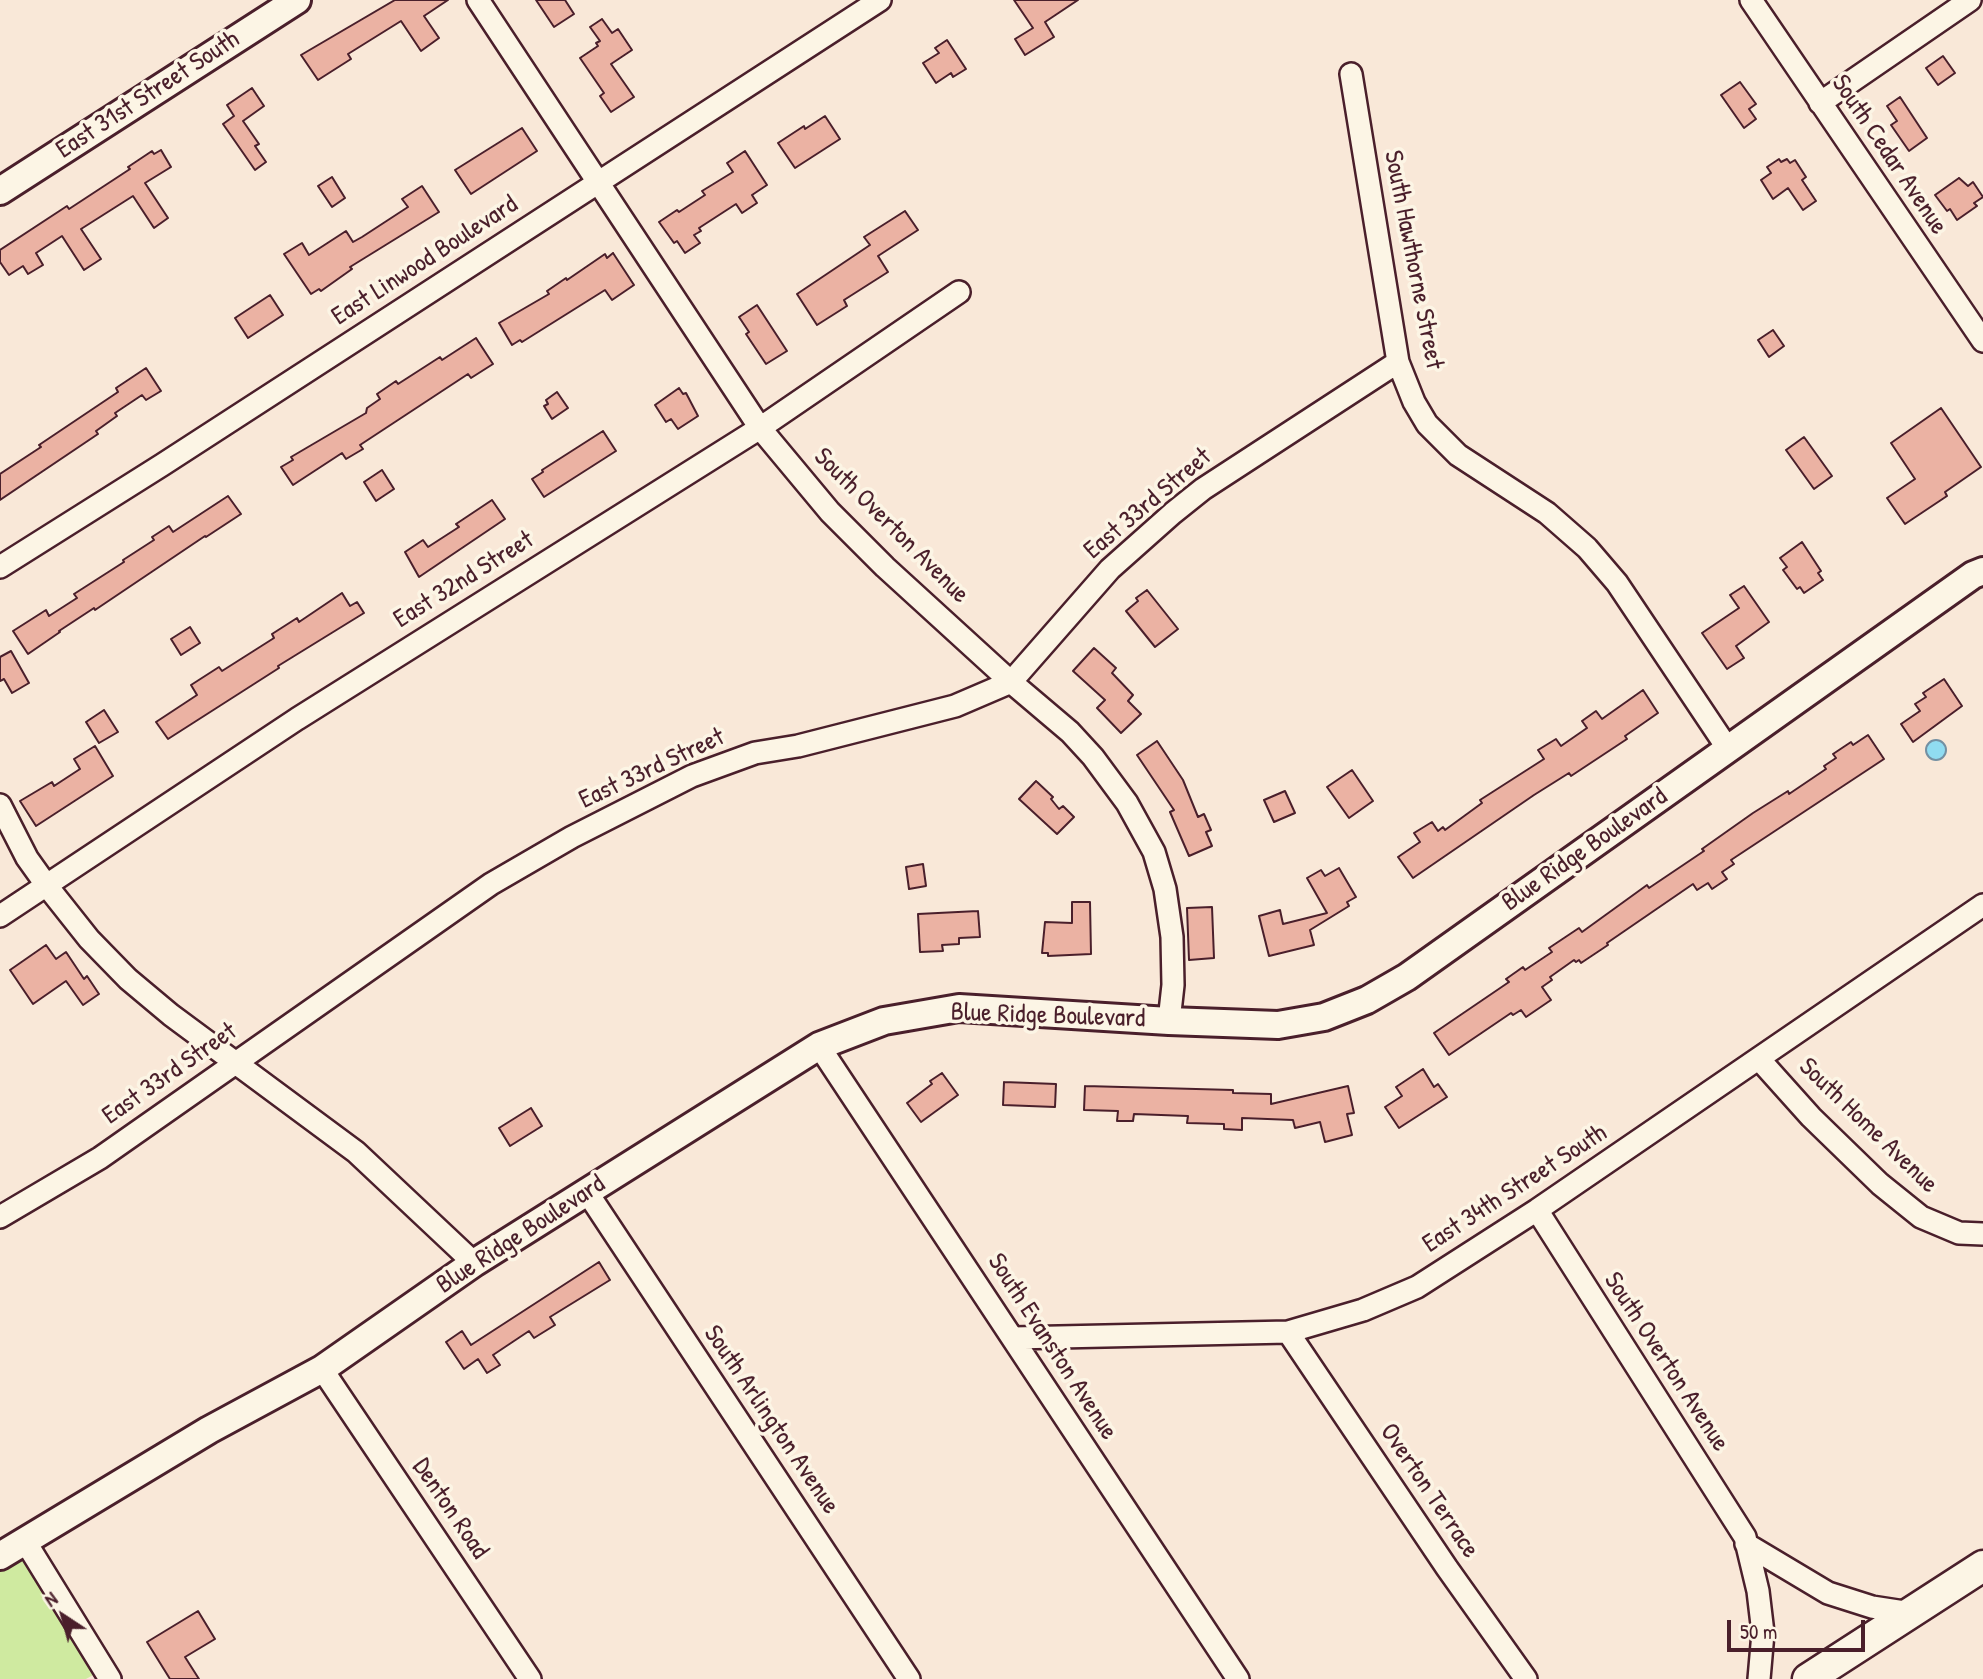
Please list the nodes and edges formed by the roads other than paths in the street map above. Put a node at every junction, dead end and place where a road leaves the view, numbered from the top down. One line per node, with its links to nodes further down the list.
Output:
1 (297, 0): 9 (street, East 31st Street South)
2 (478, 0): 8 (street, South Overton Avenue)
3 (880, 0): 8 (street, East Linwood Boulevard)
4 (1751, 0): 7 (street, South Cedar Avenue)
5 (1970, 0): 7 (street)
6 (1351, 74): 12 (street, South Hawthorne Street)
7 (1819, 103): 11 (street, South Cedar Avenue)
8 (597, 182): 13 (street, South Overton Avenue); 14 (street, East Linwood Boulevard)
9 (0, 191)
10 (960, 292): 13 (street, East 32nd Street)
11 (1983, 341)
12 (1398, 362): 16 (street, East 33rd Street); 17 (street, South Hawthorne Street)
13 (760, 428): 16 (street, South Overton Avenue); 19 (street, East 32nd Street)
14 (0, 567)
15 (1983, 570): 17 (street, Blue Ridge Boulevard)
16 (1011, 682): 22 (street, South Overton Avenue); 25 (street, East 33rd Street)
17 (1728, 749): 22 (street, Blue Ridge Boulevard)
18 (0, 806): 19 (street)
19 (47, 886): 21 (street, East 32nd Street); 25 (street)
20 (1983, 905): 24 (street, East 34th Street South)
21 (0, 916)
22 (1169, 1021): 23 (street, Blue Ridge Boulevard)
23 (819, 1046): 26 (street, Blue Ridge Boulevard); 32 (street, South Evanston Avenue)
24 (1759, 1059): 27 (street, East 34th Street South); 29 (street, South Home Avenue)
25 (237, 1062): 28 (street, East 33rd Street); 30 (street)
26 (587, 1192): 30 (street, Blue Ridge Boulevard); 41 (street, South Arlington Avenue)
27 (1537, 1210): 31 (street, East 34th Street South); 35 (street, South Overton Avenue)
28 (0, 1217)
29 (1983, 1234)
30 (474, 1263): 33 (street, Blue Ridge Boulevard)
31 (1288, 1332): 32 (street, East 34th Street South); 43 (street, Overton Terrace)
32 (1013, 1338): 42 (street, South Evanston Avenue)
33 (322, 1369): 34 (street, Blue Ridge Boulevard); 40 (street, Denton Road)
34 (25, 1541): 36 (street, Blue Ridge Boulevard); 39 (street)
35 (1746, 1544): 38 (street); 44 (street, South Overton Avenue)
36 (0, 1556)
37 (1983, 1566): 38 (main road)
38 (1911, 1613): 45 (main road)
39 (110, 1679)
40 (530, 1679)
41 (909, 1679)
42 (1238, 1679)
43 (1526, 1679)
44 (1759, 1679)
45 (1808, 1679)

